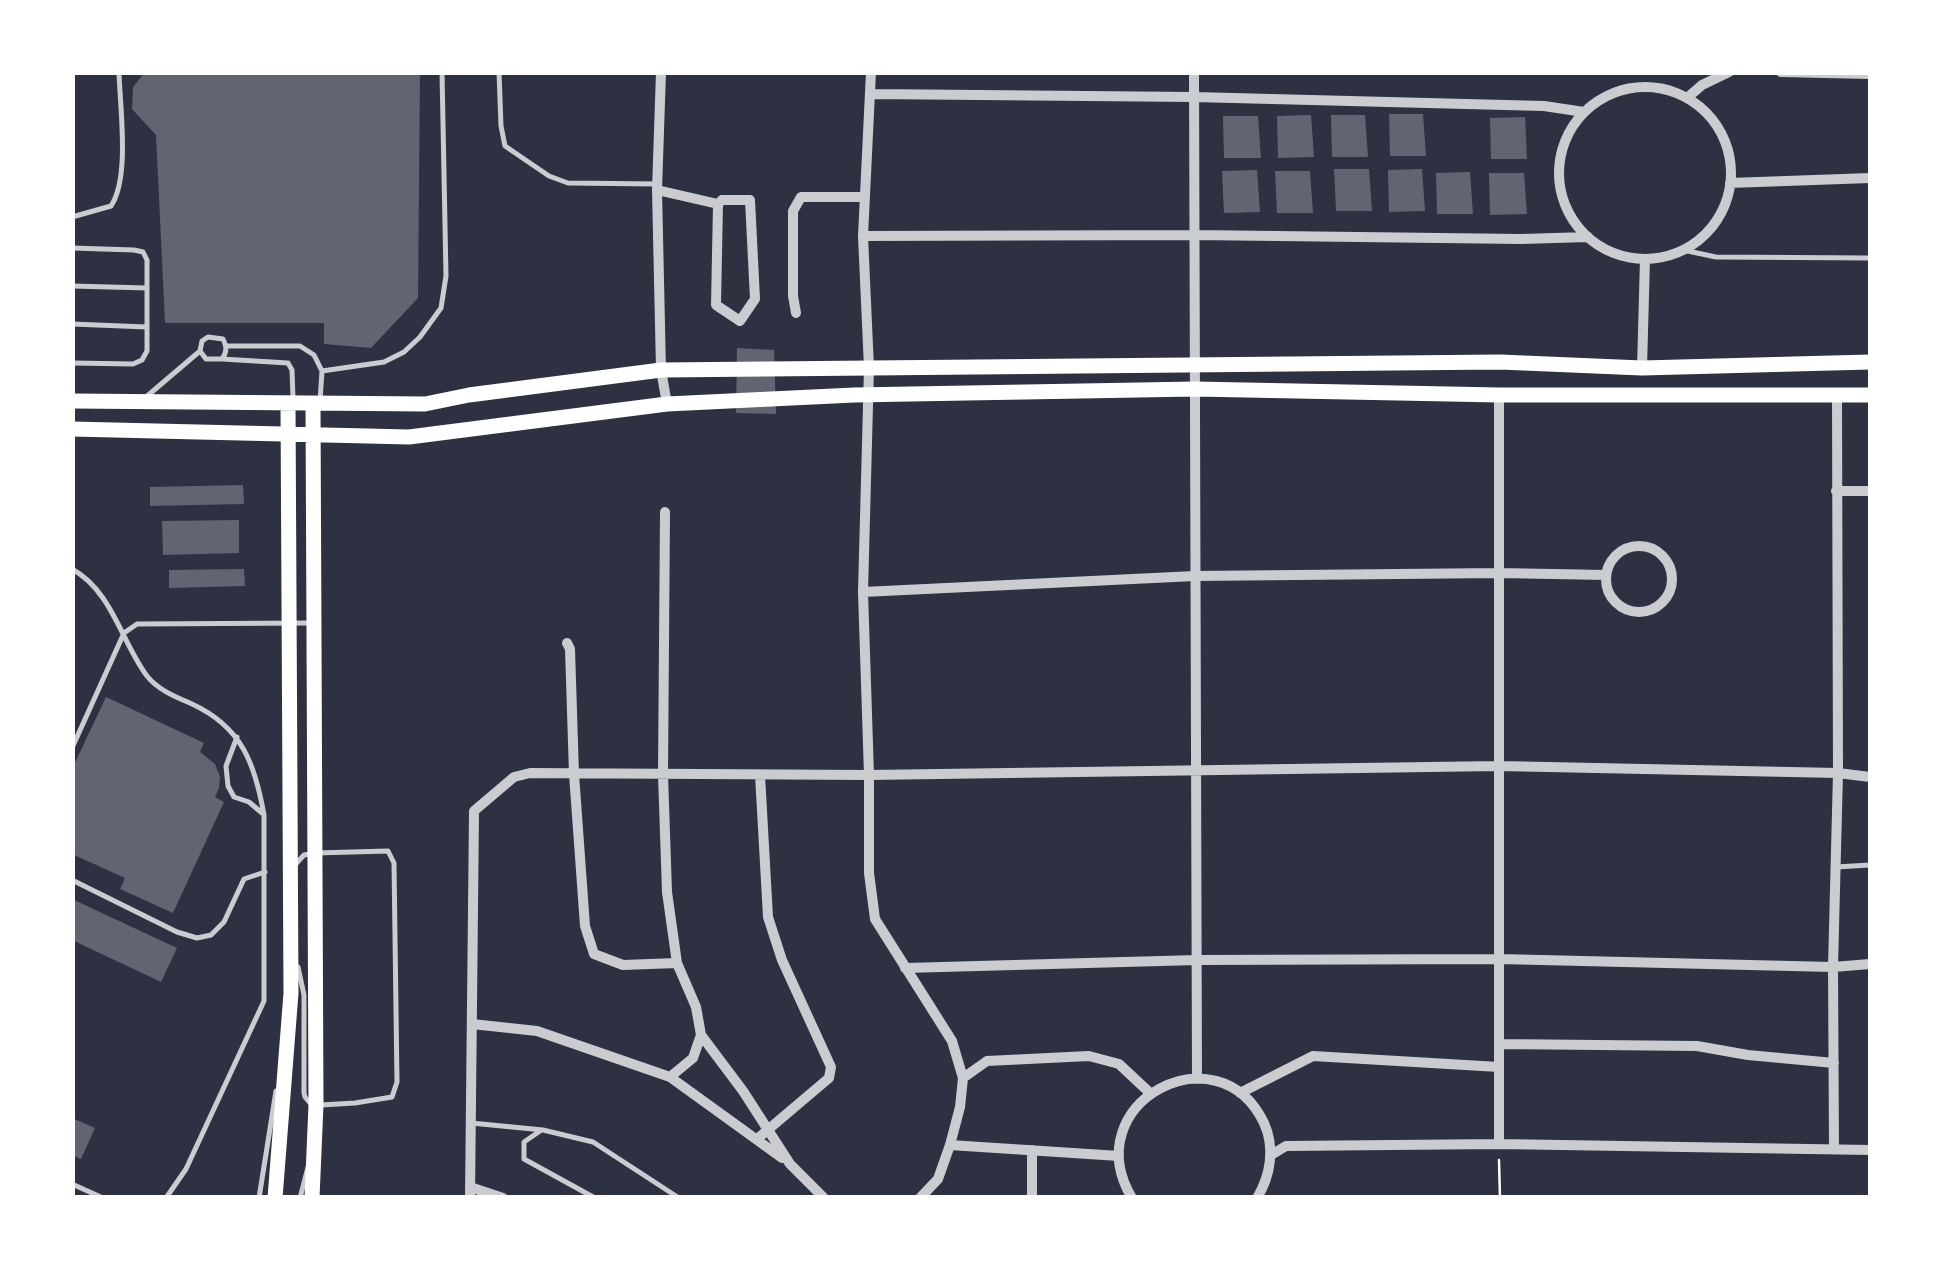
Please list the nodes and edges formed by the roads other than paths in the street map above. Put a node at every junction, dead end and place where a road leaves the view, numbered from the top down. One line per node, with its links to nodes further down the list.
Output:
1 (119, 72): 21 (lane)
2 (442, 72): 43 (lane)
3 (499, 72): 18 (lane)
4 (660, 72): 18 (street)
5 (871, 72): 12 (street)
6 (1194, 72): 13 (street)
7 (1638, 72): 11 (street)
8 (1729, 72): 14 (street)
9 (1782, 72): 10 (street)
10 (1870, 74)
11 (1636, 87): 14 (street); 15 (street)
12 (871, 94): 13 (street); 19 (street)
13 (1194, 97): 15 (street); 23 (street)
14 (1687, 98): 17 (street)
15 (1584, 112): 24 (street)
16 (1870, 178): 17 (street)
17 (1730, 182): 25 (street)
18 (657, 187): 20 (street); 42 (street)
19 (866, 197): 22 (street); 31 (street)
20 (718, 204): 20 (street)
21 (72, 217)
22 (863, 236): 23 (street); 40 (street)
23 (1195, 236): 24 (street); 39 (street)
24 (1588, 237): 28 (street)
25 (1692, 245): 27 (lane); 28 (street)
26 (72, 248): 30 (lane)
27 (1870, 258)
28 (1645, 259): 41 (street)
29 (72, 286): 30 (lane)
30 (147, 288): 33 (lane)
31 (796, 313)
32 (72, 324): 33 (lane)
33 (147, 327): 38 (lane)
34 (226, 346): 35 (lane); 36 (lane); 43 (lane)
35 (200, 350): 36 (lane); 50 (lane)
36 (222, 359): 51 (lane)
37 (1870, 362): 41 (main road)
38 (72, 363)
39 (1195, 366): 40 (main road); 41 (main road); 44 (street)
40 (869, 368): 42 (main road); 45 (street)
41 (1642, 368)
42 (661, 370): 52 (main road); 53 (street)
43 (322, 371): 52 (lane)
44 (1195, 389): 45 (main road); 46 (main road); 63 (street)
45 (869, 395): 53 (main road); 64 (street)
46 (1498, 395): 47 (main road); 61 (street)
47 (1837, 395): 48 (main road); 57 (street)
48 (1870, 395)
49 (72, 402): 50 (main road)
50 (140, 402): 51 (main road)
51 (291, 403): 52 (main road); 55 (main road)
52 (316, 404): 56 (main road)
53 (666, 404): 56 (main road)
54 (72, 429): 55 (main road)
55 (288, 433): 56 (main road); 66 (main road)
56 (313, 434): 65 (main road)
57 (1836, 491): 58 (street); 73 (street)
58 (1870, 491)
59 (665, 512): 75 (street)
60 (72, 569): 67 (lane)
61 (1498, 573): 62 (street); 63 (street); 71 (street)
62 (1606, 575): 62 (street)
63 (1196, 576): 64 (street); 72 (street)
64 (863, 592): 77 (street)
65 (312, 622): 66 (lane); 80 (main road)
66 (288, 623): 67 (lane); 84 (main road)
67 (124, 633): 69 (lane); 70 (lane)
68 (567, 644): 74 (street)
69 (237, 737): 79 (lane); 79 (lane)
70 (72, 748)
71 (1499, 766): 72 (street); 73 (street); 87 (street)
72 (1196, 770): 77 (street); 88 (street)
73 (1838, 773): 78 (street); 82 (street)
74 (574, 774): 75 (street); 89 (street); 93 (street)
75 (663, 775): 76 (street); 89 (street)
76 (760, 775): 77 (street); 107 (street)
77 (869, 775): 92 (street)
78 (1870, 776)
79 (264, 815): 83 (lane)
80 (315, 853): 84 (lane); 104 (main road); 104 (lane)
81 (1870, 865): 82 (lane)
82 (1836, 867): 91 (street)
83 (265, 872): 85 (lane); 121 (lane)
84 (292, 879): 86 (main road)
85 (72, 880)
86 (292, 940): 95 (main road); 104 (lane)
87 (1499, 959): 88 (street); 91 (street); 96 (street)
88 (1196, 960): 92 (street); 101 (street)
89 (678, 963): 94 (street)
90 (1870, 964): 91 (street)
91 (1834, 967): 97 (street)
92 (904, 968): 100 (street)
93 (472, 1024): 99 (street); 105 (street)
94 (701, 1035): 99 (street); 107 (street)
95 (288, 1039): 122 (lane); 123 (main road)
96 (1499, 1044): 97 (street); 98 (street)
97 (1834, 1063): 112 (street)
98 (1499, 1067): 103 (street); 110 (street)
99 (670, 1076): 108 (street)
100 (963, 1078): 102 (street); 111 (street)
101 (1197, 1079): 102 (street); 103 (street)
102 (1150, 1093): 116 (street)
103 (1240, 1093): 115 (street)
104 (316, 1104): 109 (main road)
105 (471, 1123): 106 (lane); 119 (street)
106 (543, 1130): 127 (lane); 128 (lane)
107 (768, 1130): 108 (street); 117 (street)
108 (757, 1139): 117 (street)
109 (316, 1141): 124 (lane); 125 (main road)
110 (1499, 1144): 112 (street); 115 (street)
111 (950, 1145): 113 (street); 130 (street)
112 (1834, 1149): 114 (street)
113 (1032, 1150): 116 (street); 131 (street)
114 (1870, 1150)
115 (1270, 1155): 133 (street)
116 (1119, 1156): 132 (street)
117 (790, 1164): 129 (street)
118 (72, 1184): 120 (lane)
119 (470, 1192): 126 (street)
120 (103, 1198)
121 (166, 1198)
122 (259, 1198)
123 (275, 1198)
124 (300, 1198)
125 (312, 1198)
126 (504, 1198)
127 (596, 1198)
128 (679, 1198)
129 (824, 1198)
130 (920, 1198)
131 (1032, 1198)
132 (1132, 1198)
133 (1258, 1198)

